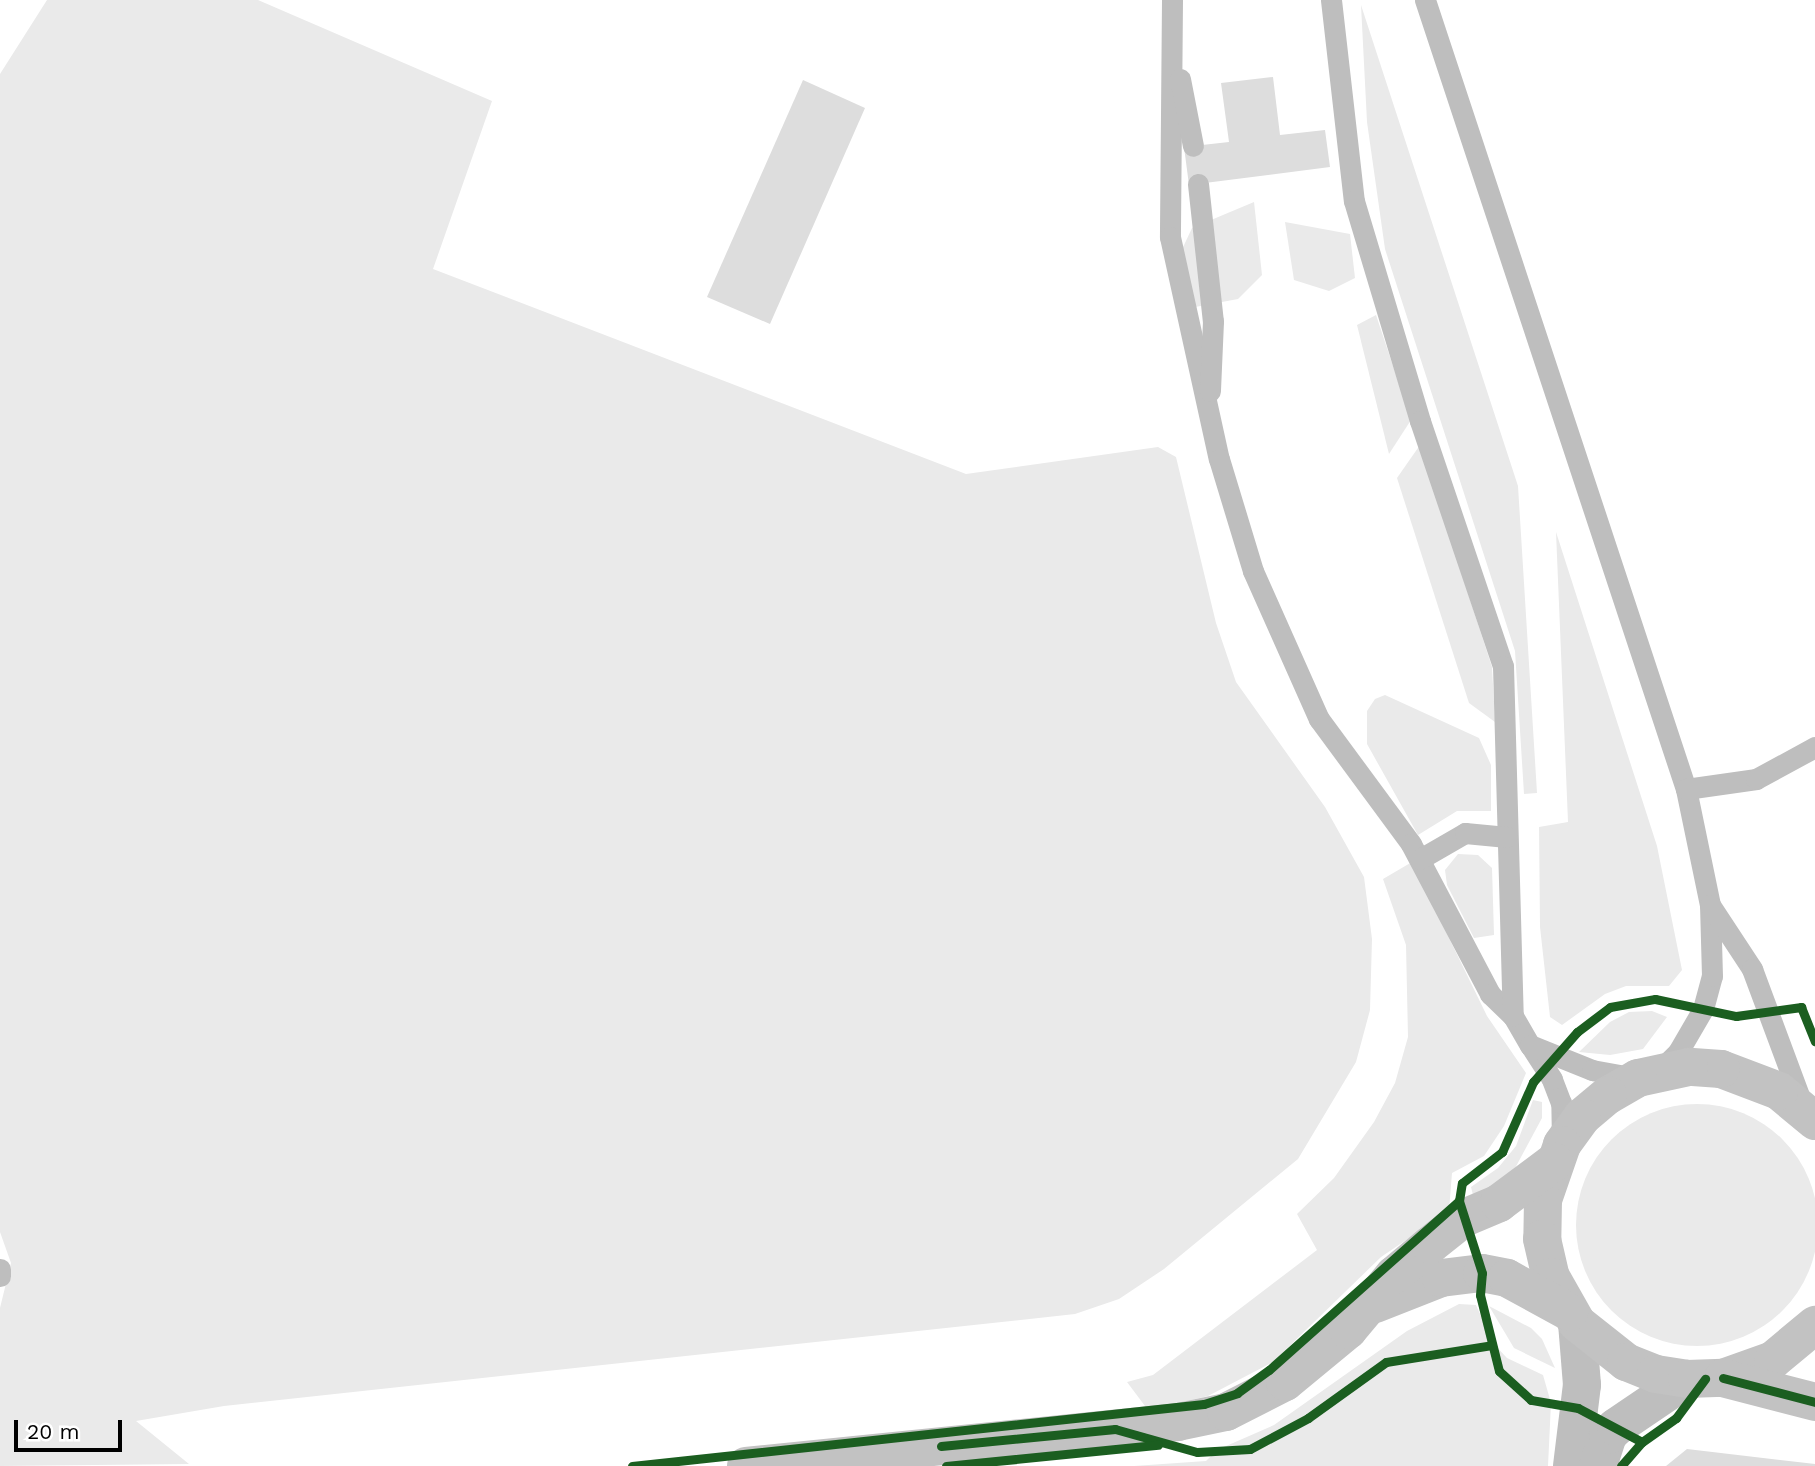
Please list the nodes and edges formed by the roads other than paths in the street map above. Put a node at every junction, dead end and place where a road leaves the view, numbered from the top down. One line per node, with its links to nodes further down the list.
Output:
1 (1172, 0): 4 (lane)
2 (1331, 0): 10 (lane)
3 (1425, 0): 9 (lane)
4 (1174, 53): 5 (lane); 7 (lane)
5 (1193, 146)
6 (1198, 184): 7 (lane)
7 (1206, 398): 11 (lane)
8 (1815, 747): 9 (lane)
9 (1686, 789): 12 (lane)
10 (1507, 837): 11 (lane); 13 (lane)
11 (1420, 859): 13 (lane)
12 (1710, 905): 15 (lane); 16 (lane)
13 (1513, 1016): 14 (lane)
14 (1530, 1045): 15 (lane); 17 (lane)
15 (1647, 1075): 16 (main road); 17 (main road)
16 (1810, 1116)
17 (1558, 1153): 20 (main road); 21 (main road)
18 (0, 1269): 19 (lane)
19 (0, 1276)
20 (1374, 1305): 21 (main road); 25 (main road)
21 (1573, 1318): 23 (main road); 26 (street)
22 (1815, 1325): 23 (main road)
23 (1705, 1378): 24 (main road); 27 (street)
24 (1815, 1402)
25 (746, 1466)
26 (1572, 1466)
27 (1598, 1466)

